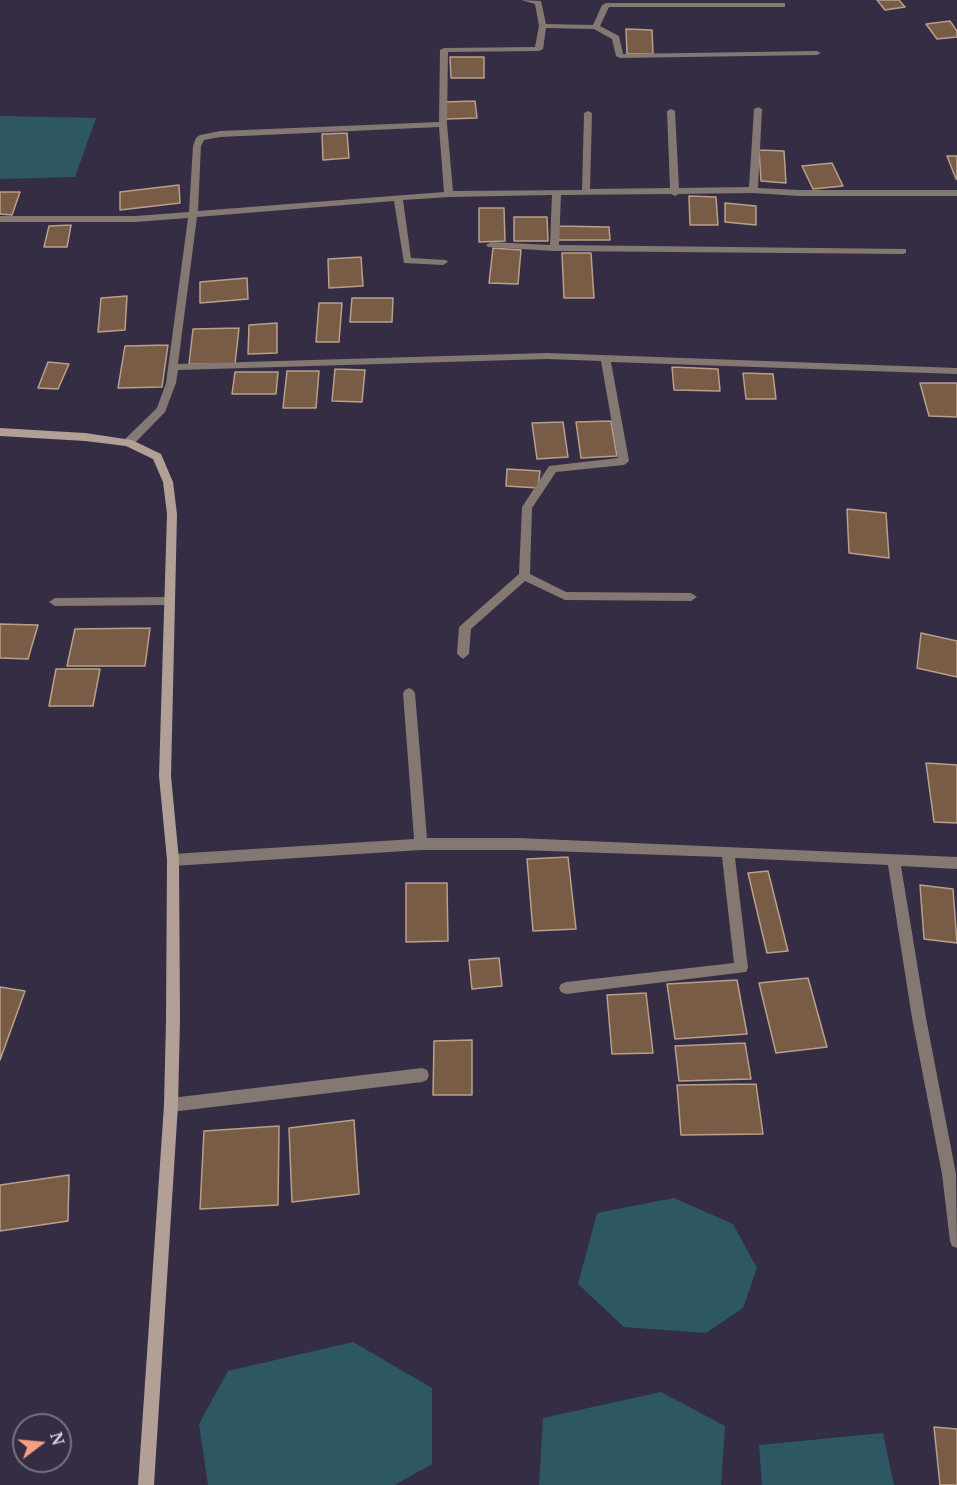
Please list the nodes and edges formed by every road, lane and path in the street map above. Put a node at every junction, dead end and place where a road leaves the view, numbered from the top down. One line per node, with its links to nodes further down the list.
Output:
1 (525, 0): 3 (street)
2 (782, 5): 4 (street)
3 (543, 26): 4 (street); 9 (street)
4 (596, 27): 5 (street)
5 (817, 53)
6 (758, 109): 10 (street)
7 (671, 111): 13 (street)
8 (588, 113): 11 (street)
9 (443, 124): 15 (street); 17 (street)
10 (753, 190): 13 (street); 14 (street)
11 (586, 192): 12 (street); 13 (street)
12 (556, 193): 15 (street); 20 (street)
13 (675, 193)
14 (957, 193)
15 (449, 194): 16 (street)
16 (398, 198): 17 (street); 22 (street)
17 (193, 214): 18 (street); 24 (street)
18 (0, 219)
19 (491, 245): 20 (street)
20 (554, 248): 21 (street)
21 (903, 251)
22 (443, 262)
23 (604, 358): 24 (street); 25 (street); 28 (street)
24 (175, 368): 27 (street)
25 (957, 371)
26 (0, 432): 27 (street)
27 (128, 443): 30 (street)
28 (524, 576): 29 (street); 32 (street)
29 (691, 597)
30 (169, 601): 31 (street); 36 (street)
31 (55, 602)
32 (463, 654)
33 (409, 693): 34 (street)
34 (421, 844): 35 (street); 36 (street)
35 (728, 852): 37 (street); 39 (street)
36 (173, 860): 41 (street)
37 (894, 860): 38 (street); 42 (street)
38 (957, 863)
39 (566, 988)
40 (422, 1075): 41 (street)
41 (171, 1105): 43 (street)
42 (957, 1242)
43 (146, 1485)

